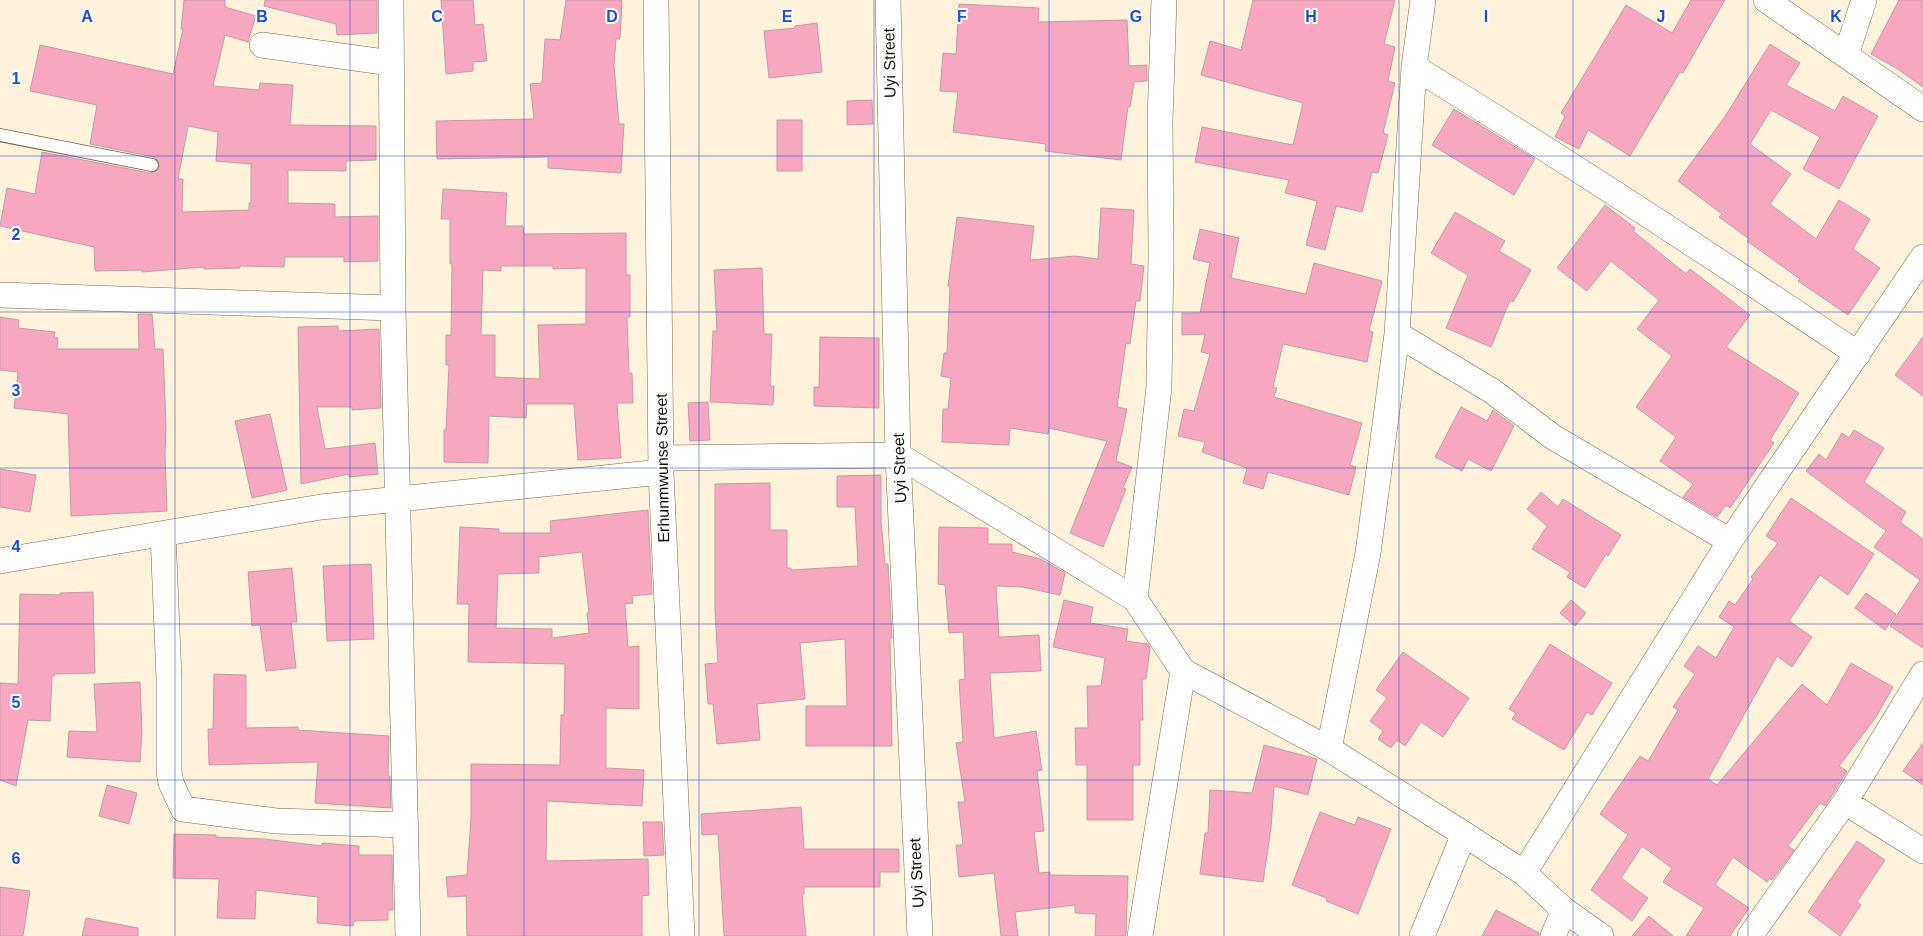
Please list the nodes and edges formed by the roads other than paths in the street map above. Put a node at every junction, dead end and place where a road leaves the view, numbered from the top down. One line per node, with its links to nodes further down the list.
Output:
1 (391, 0): 10 (street)
2 (656, 0): 21 (street, Erhunmwunse Street)
3 (888, 0): 20 (street, Uyi Street)
4 (1164, 0): 26 (street)
5 (1423, 0): 11 (street)
6 (1766, 0): 9 (street)
7 (1864, 0): 9 (street)
8 (262, 45): 10 (street)
9 (1846, 55): 12 (street)
10 (391, 64): 17 (street)
11 (1414, 67): 18 (street); 19 (street)
12 (1923, 109)
13 (0, 135): 14 (lane)
14 (152, 165)
15 (1923, 257): 19 (street)
16 (0, 295): 17 (street)
17 (393, 308): 22 (street)
18 (1397, 334): 24 (street); 29 (street)
19 (1858, 354): 24 (street)
20 (898, 455): 21 (street); 26 (street); 38 (street, Uyi Street)
21 (661, 465): 22 (street); 37 (street, Erhunmwunse Street)
22 (397, 500): 23 (street); 31 (street)
23 (163, 534): 25 (street); 31 (street)
24 (1730, 541): 34 (street)
25 (0, 561)
26 (1135, 599): 27 (street)
27 (1183, 671): 29 (street); 39 (street)
28 (1923, 674): 30 (street)
29 (1330, 749): 32 (street)
30 (1845, 802): 33 (street); 43 (street)
31 (406, 825): 36 (street)
32 (1464, 834): 34 (street); 40 (street)
33 (1923, 851)
34 (1524, 873): 35 (street)
35 (1564, 910): 41 (street); 42 (street)
36 (408, 936)
37 (682, 936)
38 (920, 936)
39 (1140, 936)
40 (1422, 936)
41 (1553, 936)
42 (1601, 936)
43 (1750, 936)

